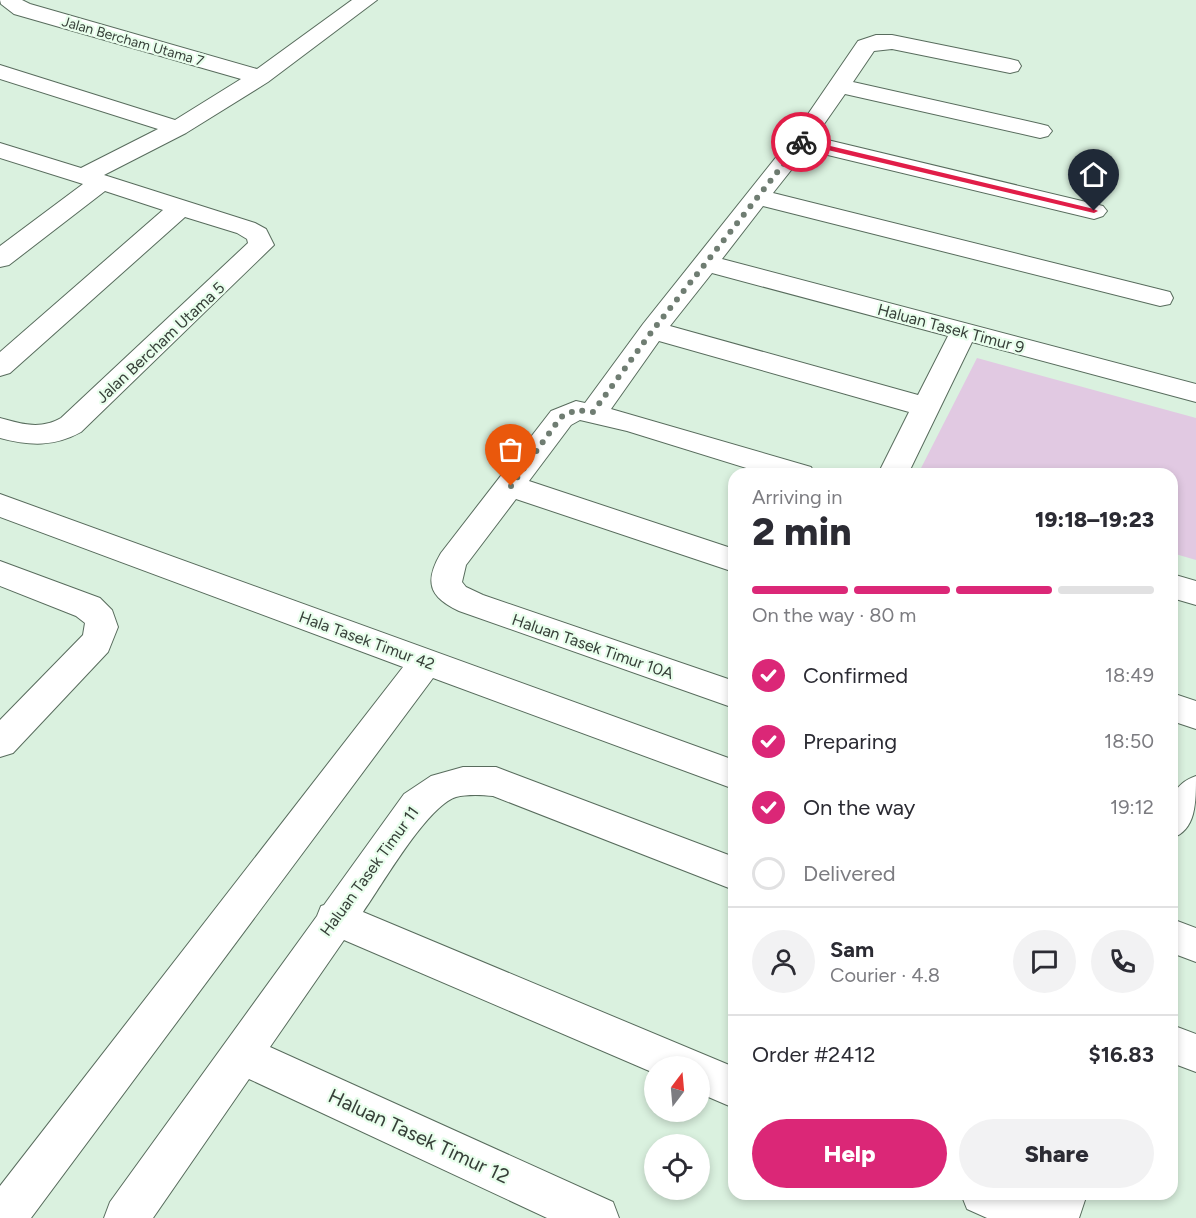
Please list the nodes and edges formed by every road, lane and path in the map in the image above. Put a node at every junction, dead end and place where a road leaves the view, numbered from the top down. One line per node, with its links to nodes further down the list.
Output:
1 (8, 0): 5 (street, Jalan Bercham Utama 7)
2 (366, 0): 5 (street)
3 (1010, 66): 6 (street)
4 (0, 72): 7 (street)
5 (261, 77): 7 (street)
6 (840, 86): 8 (street); 9 (street)
7 (178, 128): 11 (street)
8 (1040, 131)
9 (801, 141): 12 (street); 14 (street)
10 (0, 150): 11 (street)
11 (92, 179): 13 (street); 15 (street)
12 (758, 197): 16 (street); 17 (street)
13 (181, 207): 20 (street); 24 (street, Jalan Bercham Utama 5)
14 (1094, 211)
15 (4, 251)
16 (706, 263): 18 (street); 19 (street, Haluan Tasek Timur 9)
17 (1160, 298)
18 (653, 330): 22 (street); 23 (street)
19 (964, 331): 21 (street, Haluan Tasek Timur 9); 22 (street)
20 (0, 367)
21 (1196, 393)
22 (927, 407): 26 (street)
23 (593, 412): 25 (street); 27 (street)
24 (0, 428)
25 (780, 468)
26 (896, 468)
27 (511, 486): 29 (street); 34 (street, Haluan Tasek Timur 10A)
28 (0, 505): 33 (street, Hala Tasek Timur 42)
29 (728, 559)
30 (0, 573): 37 (street)
31 (1178, 588): 32 (street)
32 (1196, 593)
33 (426, 662): 38 (street, Hala Tasek Timur 42); 53 (street)
34 (728, 693)
35 (1178, 709): 36 (street)
36 (1196, 715)
37 (7, 726)
38 (728, 773)
39 (1196, 791): 40 (street)
40 (1178, 815)
41 (728, 872): 42 (street, Haluan Tasek Timur 11)
42 (335, 918): 47 (street, Haluan Tasek Timur 11); 48 (street)
43 (1178, 938): 44 (street)
44 (1196, 945)
45 (1178, 1046): 46 (street)
46 (1196, 1053)
47 (240, 1054): 54 (street, Haluan Tasek Timur 11); 55 (street, Haluan Tasek Timur 12)
48 (660, 1056)
49 (710, 1078): 50 (street)
50 (728, 1085)
51 (1003, 1200): 52 (street)
52 (1046, 1213)
53 (3, 1218)
54 (126, 1218)
55 (597, 1218)

